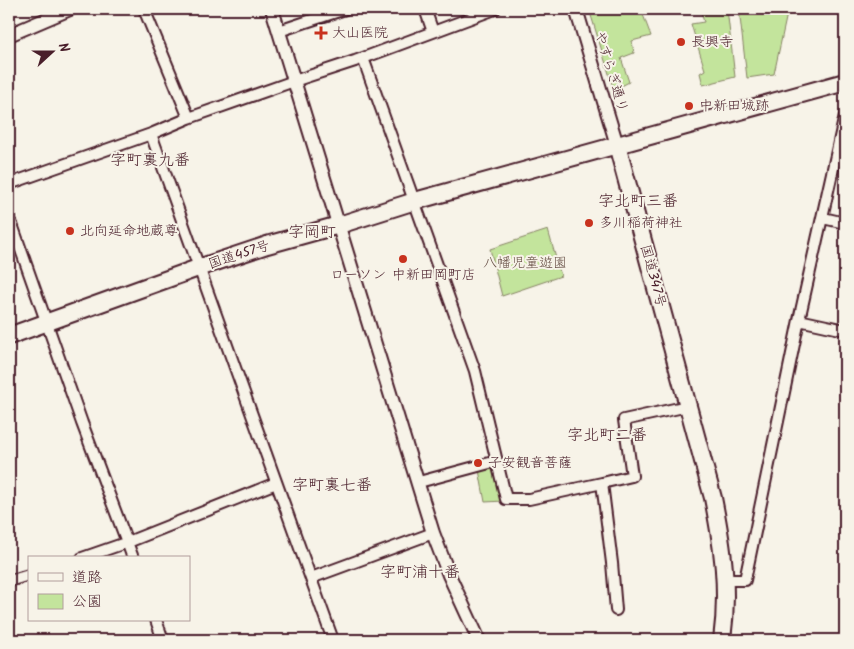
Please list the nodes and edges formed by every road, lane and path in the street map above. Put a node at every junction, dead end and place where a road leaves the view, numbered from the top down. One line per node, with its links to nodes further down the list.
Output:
1 (70, 9): 10 (street)
2 (144, 9): 15 (street)
3 (272, 9): 8 (street)
4 (345, 9): 8 (street)
5 (425, 9): 9 (street)
6 (495, 9): 9 (street)
7 (576, 9): 17 (street, やすらぎ通り)
8 (279, 31): 12 (street)
9 (433, 32): 11 (street)
10 (9, 35)
11 (363, 58): 12 (street); 19 (street)
12 (294, 81): 15 (street); 23 (street)
13 (845, 82): 17 (highway)
14 (845, 115): 21 (street)
15 (189, 118): 16 (street)
16 (151, 134): 18 (street); 24 (street)
17 (617, 145): 19 (highway, 国道457号); 29 (highway, 国道347号)
18 (9, 184)
19 (415, 201): 23 (highway, 国道457号); 30 (street)
20 (9, 216): 26 (street)
21 (823, 218): 22 (street); 25 (street)
22 (845, 223)
23 (339, 225): 24 (highway, 国道457号); 31 (street)
24 (198, 268): 26 (highway, 国道457号); 32 (street)
25 (799, 320): 27 (street); 40 (street)
26 (46, 322): 28 (highway, 国道457号); 35 (street)
27 (845, 330)
28 (9, 336)
29 (688, 406): 33 (street); 40 (highway, 国道347号)
30 (497, 461): 31 (street); 33 (street)
31 (419, 482): 34 (street)
32 (276, 483): 35 (street); 39 (street)
33 (602, 483): 42 (street)
34 (433, 533): 39 (street); 46 (street)
35 (128, 542): 36 (street); 37 (street)
36 (88, 556)
37 (132, 556)
38 (28, 575): 41 (street)
39 (311, 578): 45 (street)
40 (726, 580): 47 (highway, 国道347号)
41 (9, 581)
42 (616, 610)
43 (157, 622): 44 (street)
44 (163, 640)
45 (333, 640)
46 (479, 640)
47 (722, 640)

